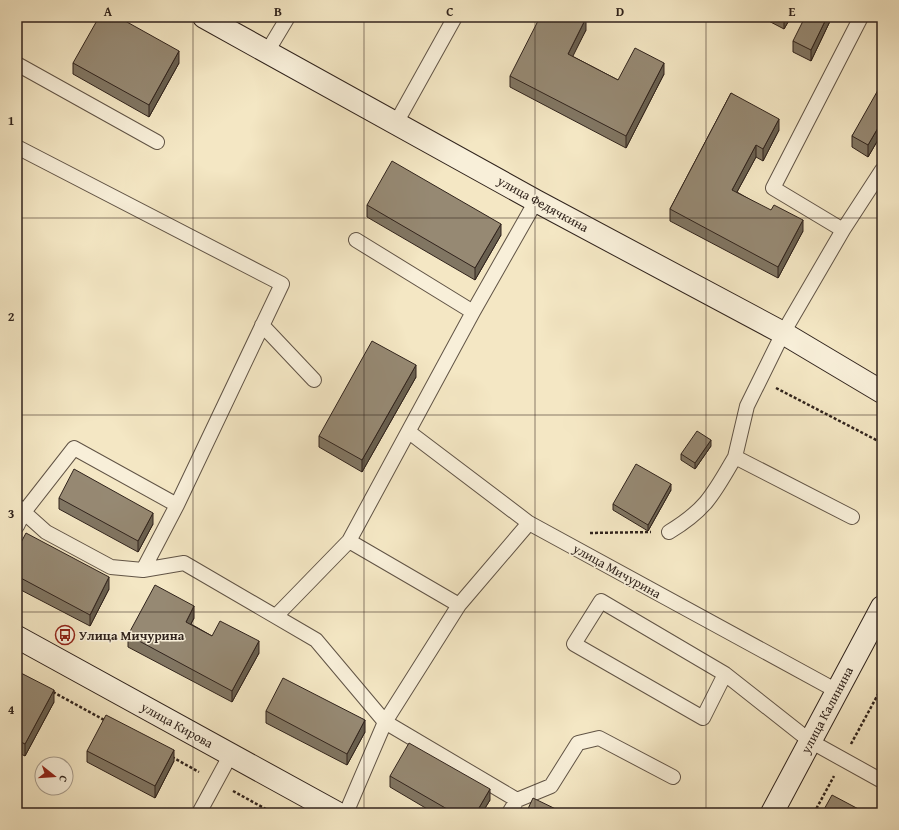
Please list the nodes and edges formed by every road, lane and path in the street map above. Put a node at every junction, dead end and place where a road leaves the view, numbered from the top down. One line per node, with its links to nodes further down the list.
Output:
1 (204, 17): 5 (street, улица Федячкина)
2 (288, 17): 5 (lane)
3 (454, 17): 7 (lane)
4 (862, 17): 12 (lane)
5 (267, 52): 7 (street, улица Федячкина)
6 (17, 64): 8 (lane)
7 (396, 123): 11 (street, улица Федячкина)
8 (157, 142)
9 (17, 147): 15 (lane)
10 (882, 170): 12 (lane)
11 (536, 201): 14 (lane); 16 (street, улица Федячкина)
12 (843, 230): 16 (lane)
13 (356, 240): 14 (lane)
14 (473, 312): 20 (lane)
15 (262, 326): 18 (lane); 23 (lane)
16 (783, 333): 17 (lane); 19 (street, улица Федячкина)
17 (760, 379): 21 (path); 22 (lane)
18 (314, 380)
19 (882, 392)
20 (409, 432): 26 (lane, улица Мичурина); 30 (lane)
21 (882, 443)
22 (735, 456): 25 (lane); 28 (lane)
23 (177, 505): 24 (lane); 31 (lane)
24 (21, 509): 27 (lane); 31 (lane)
25 (852, 517)
26 (529, 523): 29 (lane, улица Мичурина); 32 (lane)
27 (17, 526)
28 (669, 532): 29 (path)
29 (550, 534): 38 (lane, улица Мичурина)
30 (349, 541): 32 (lane); 34 (lane)
31 (143, 570): 34 (lane)
32 (459, 605): 39 (lane)
33 (882, 607): 38 (street, улица Калинина)
34 (276, 616): 39 (lane)
35 (17, 637): 42 (street, улица Кирова)
36 (725, 674): 36 (lane); 41 (lane)
37 (51, 691): 40 (path)
38 (837, 691): 41 (street, улица Калинина)
39 (385, 722): 47 (lane); 51 (lane)
40 (113, 725)
41 (810, 741): 45 (lane); 53 (street, улица Калинина)
42 (231, 754): 46 (lane); 50 (street, улица Кирова)
43 (168, 755): 46 (path)
44 (673, 777): 47 (lane)
45 (882, 781)
46 (216, 782): 48 (lane); 49 (path)
47 (517, 800): 52 (lane)
48 (201, 812)
49 (273, 813)
50 (337, 813)
51 (346, 813)
52 (509, 813)
53 (772, 813)

